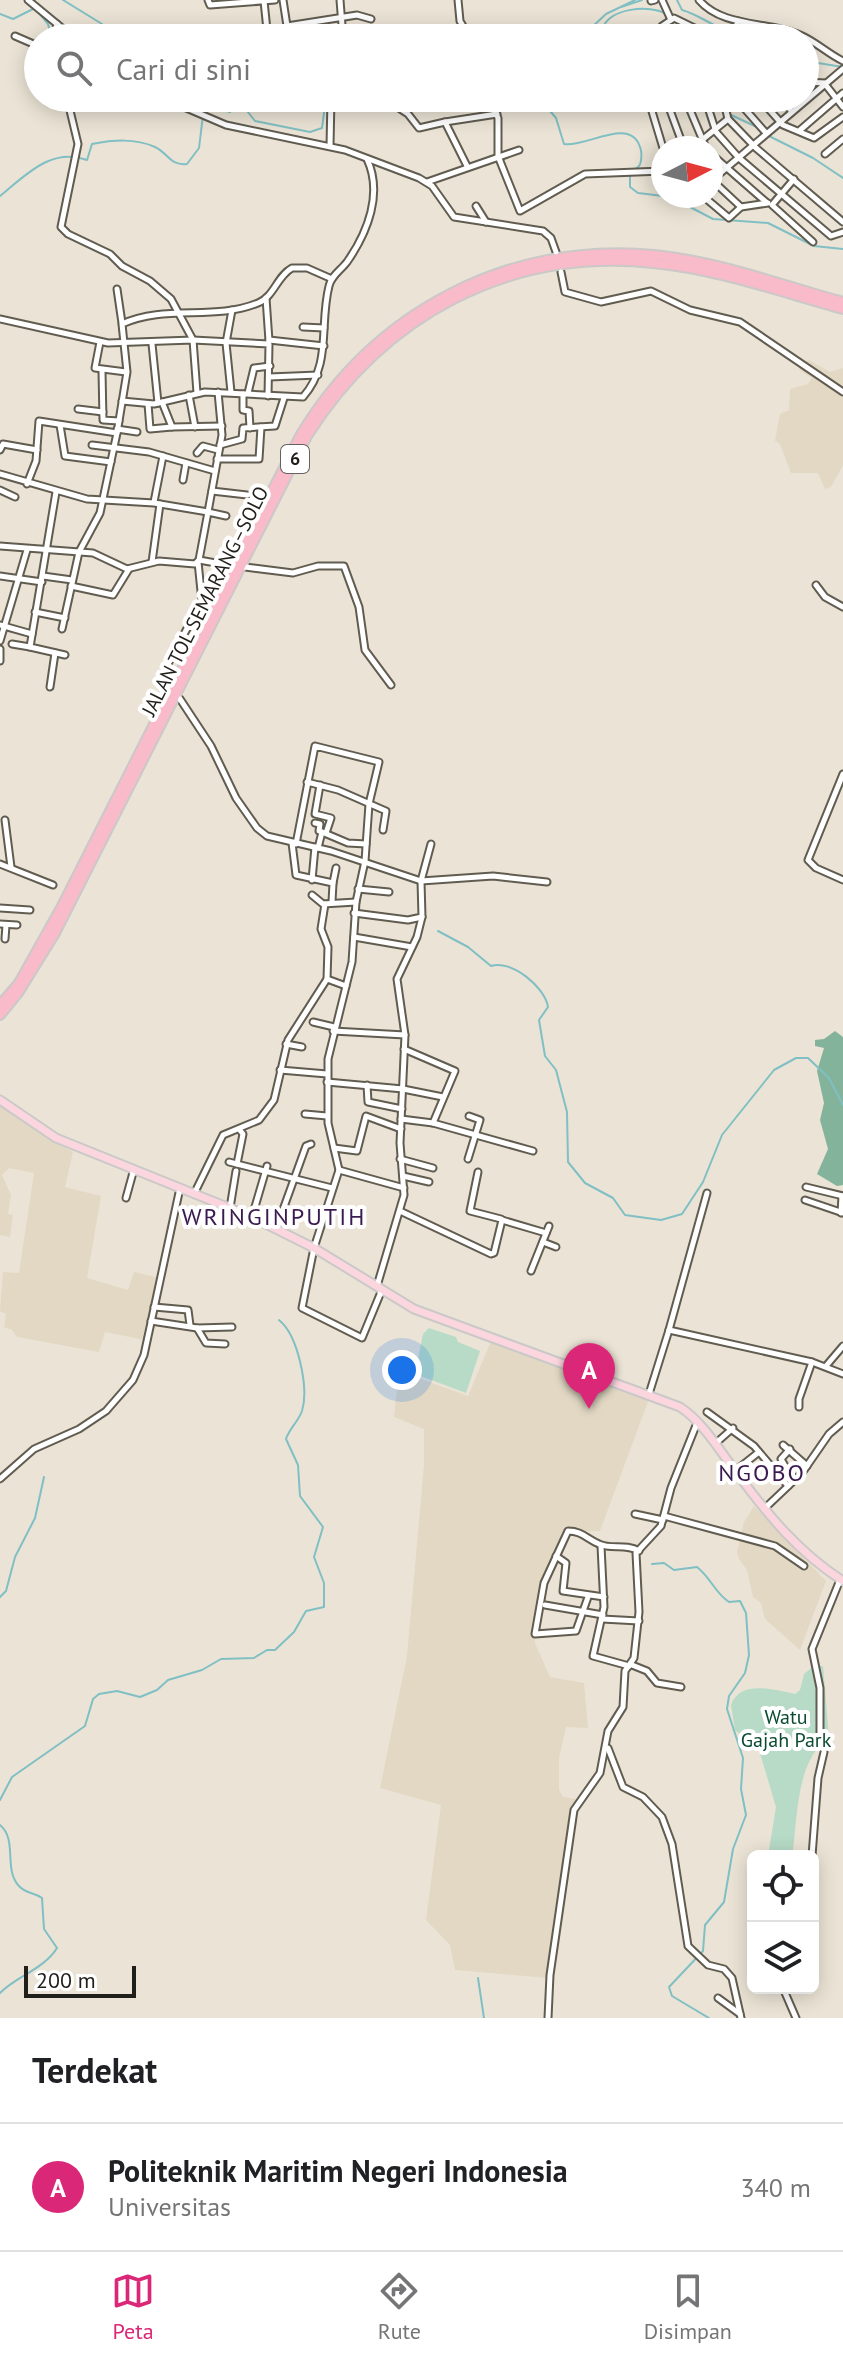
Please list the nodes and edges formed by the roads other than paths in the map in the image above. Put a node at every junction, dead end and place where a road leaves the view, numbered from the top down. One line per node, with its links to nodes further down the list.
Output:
1 (28, 0): 15 (street)
2 (208, 0): 9 (street)
3 (275, 0): 10 (street)
4 (283, 0): 17 (street)
5 (340, 0): 12 (street)
6 (458, 0): 20 (street)
7 (662, 0): 13 (street)
8 (699, 0): 14 (street)
9 (256, 1): 10 (street)
10 (264, 1): 16 (street)
11 (371, 19): 12 (street)
12 (341, 20): 18 (street); 19 (street)
13 (670, 20): 21 (street); 22 (street)
14 (738, 21): 23 (street); 24 (street)
15 (57, 24)
16 (266, 24)
17 (287, 24)
18 (305, 24)
19 (341, 24)
20 (462, 24)
21 (665, 24)
22 (688, 24)
23 (737, 24)
24 (752, 24)
25 (15, 36): 26 (street)
26 (24, 40)
27 (819, 47): 28 (street)
28 (843, 61)
29 (843, 69): 31 (street)
30 (819, 83): 31 (street)
31 (825, 84): 32 (street); 34 (street)
32 (819, 89)
33 (843, 93): 34 (street)
34 (836, 99): 35 (street); 54 (street)
35 (843, 107)
36 (70, 112): 93 (street)
37 (194, 112): 62 (street)
38 (331, 112): 62 (street)
39 (405, 112): 51 (street)
40 (652, 112): 56 (street)
41 (671, 112): 57 (street)
42 (689, 112): 58 (street)
43 (710, 112): 53 (street)
44 (726, 112): 50 (street)
45 (748, 112): 55 (street)
46 (771, 112): 52 (street)
47 (792, 112): 52 (street)
48 (497, 114): 51 (street); 65 (street)
49 (843, 117): 54 (street)
50 (728, 119): 53 (street); 61 (street)
51 (445, 122): 68 (street)
52 (780, 123): 54 (street); 55 (street)
53 (715, 129): 59 (street); 66 (street)
54 (799, 131)
55 (766, 133): 61 (street)
56 (659, 136)
57 (680, 136)
58 (699, 136)
59 (707, 136)
60 (843, 139): 64 (street)
61 (753, 145): 66 (street); 71 (street)
62 (330, 146): 67 (street)
63 (519, 150): 65 (street)
64 (825, 154)
65 (498, 156): 68 (street); 79 (street)
66 (739, 158): 69 (street); 74 (street)
67 (367, 159): 72 (street); 87 (street)
68 (467, 166): 72 (street)
69 (725, 169): 75 (street)
70 (651, 172): 79 (street)
71 (794, 179): 74 (street); 80 (street)
72 (426, 182): 81 (street)
73 (723, 191): 77 (street)
74 (782, 193): 75 (street); 83 (street)
75 (769, 204): 77 (street); 84 (street)
76 (476, 206): 81 (street)
77 (741, 207): 78 (street)
78 (717, 208)
79 (520, 211): 82 (street)
80 (843, 222)
81 (487, 223): 82 (street)
82 (529, 227): 85 (street)
83 (843, 232)
84 (813, 242)
85 (556, 252)
86 (561, 272): 111 (street)
87 (332, 279): 89 (street); 97 (street)
88 (117, 289): 95 (street)
89 (266, 298): 92 (street); 100 (street)
90 (843, 302): 226 (highway, JALAN TOL SEMARANG–SOLO / 6)
91 (843, 309): 227 (highway, JALAN TOL SEMARANG–SOLO / 6)
92 (232, 310): 93 (street); 101 (street)
93 (178, 311): 95 (street); 98 (street)
94 (0, 319): 99 (street)
95 (122, 324): 102 (street)
96 (303, 327): 97 (street)
97 (324, 328): 104 (street)
98 (193, 340): 101 (street); 103 (street); 112 (street)
99 (100, 342): 102 (street); 106 (street)
100 (269, 342): 101 (street); 104 (street); 105 (street)
101 (226, 343): 113 (street)
102 (121, 344): 103 (street); 107 (street)
103 (152, 344): 119 (street)
104 (324, 346): 108 (street)
105 (270, 366): 109 (street); 114 (street)
106 (102, 371): 107 (street); 122 (street)
107 (127, 372): 118 (street)
108 (318, 375): 109 (street); 117 (street)
109 (269, 377): 116 (street)
110 (218, 392): 112 (street); 113 (street); 125 (street)
111 (843, 392)
112 (197, 393): 115 (street)
113 (231, 393): 114 (street)
114 (246, 394): 116 (street); 129 (street)
115 (189, 395): 119 (street); 127 (street)
116 (268, 396): 117 (street)
117 (284, 398): 128 (street)
118 (122, 401): 120 (street); 123 (street)
119 (160, 403): 120 (street); 126 (street)
120 (148, 404): 126 (street)
121 (78, 409): 122 (street)
122 (103, 412): 123 (street)
123 (119, 421): 130 (street)
124 (60, 425): 130 (street); 136 (street); 140 (street)
125 (222, 426): 127 (street); 134 (street)
126 (172, 427): 127 (street)
127 (195, 427)
128 (261, 427): 129 (street); 139 (street)
129 (250, 428): 134 (street)
130 (117, 431): 131 (street); 133 (street)
131 (137, 432)
132 (92, 445): 133 (street)
133 (114, 448): 138 (street); 140 (street)
134 (219, 448): 137 (street); 139 (street)
135 (0, 450): 136 (street)
136 (37, 450): 145 (street)
137 (197, 453)
138 (163, 456): 141 (street); 152 (street)
139 (217, 459): 142 (street)
140 (111, 462): 151 (street)
141 (186, 463): 142 (street); 144 (street)
142 (215, 471): 147 (street)
143 (0, 474): 145 (street)
144 (183, 480)
145 (27, 484): 148 (street)
146 (0, 490): 150 (street)
147 (212, 491): 149 (street); 153 (street)
148 (56, 492): 151 (street); 157 (street)
149 (247, 495)
150 (15, 497)
151 (103, 502): 152 (street); 158 (street)
152 (157, 503): 153 (street); 160 (street)
153 (208, 512): 154 (street); 159 (street)
154 (226, 516)
155 (0, 546): 156 (street)
156 (27, 550): 157 (street); 165 (street)
157 (47, 552): 158 (street); 166 (street)
158 (79, 552): 163 (street); 167 (street)
159 (198, 561): 160 (street); 161 (street); 182 (street)
160 (152, 562): 163 (street)
161 (227, 565)
162 (245, 567): 183 (street)
163 (129, 569): 167 (street)
164 (0, 576): 165 (street)
165 (19, 578): 166 (street); 172 (street)
166 (43, 579): 167 (street); 170 (street)
167 (71, 583): 171 (street)
168 (816, 585): 169 (street)
169 (843, 607)
170 (35, 612): 171 (street); 174 (street)
171 (65, 618): 173 (street)
172 (2, 625): 174 (street); 175 (street)
173 (62, 629)
174 (32, 634): 177 (street)
175 (0, 641)
176 (12, 644): 177 (street)
177 (30, 647): 179 (street)
178 (0, 649): 181 (street)
179 (55, 653): 180 (street); 184 (street)
180 (65, 655)
181 (0, 661)
182 (167, 680)
183 (391, 685)
184 (50, 687)
185 (180, 699): 195 (street)
186 (843, 774): 205 (street)
187 (307, 782): 188 (street); 189 (street); 195 (street)
188 (320, 785): 189 (street); 193 (street)
189 (369, 804): 192 (street); 196 (street)
190 (5, 820): 202 (street)
191 (315, 823): 193 (street)
192 (383, 830)
193 (324, 832): 194 (street); 198 (street)
194 (341, 840): 196 (street); 199 (street)
195 (294, 844): 198 (street); 204 (street)
196 (366, 844): 200 (street)
197 (431, 844): 206 (street)
198 (316, 848): 199 (street); 204 (street)
199 (338, 853): 200 (street)
200 (365, 861): 206 (street); 210 (street)
201 (0, 864): 202 (street)
202 (11, 867): 209 (street)
203 (336, 868): 208 (street)
204 (312, 880): 208 (street)
205 (843, 880)
206 (421, 881): 207 (street); 218 (street)
207 (547, 882)
208 (333, 883): 214 (street)
209 (53, 885)
210 (358, 889): 211 (street); 213 (street)
211 (389, 892)
212 (312, 895): 214 (street)
213 (356, 902): 214 (street); 217 (street)
214 (328, 903): 224 (street)
215 (0, 908): 216 (street)
216 (30, 910)
217 (354, 913): 218 (street); 221 (street)
218 (422, 917): 223 (street)
219 (3, 924): 220 (street); 222 (street)
220 (17, 925)
221 (354, 937): 223 (street); 225 (street)
222 (5, 939)
223 (412, 947): 230 (street)
224 (327, 979): 225 (street); 231 (street)
225 (346, 986): 229 (street)
226 (0, 1005)
227 (0, 1015)
228 (313, 1022): 229 (street)
229 (334, 1029): 230 (street); 235 (street)
230 (405, 1035): 233 (street)
231 (286, 1044): 232 (street); 234 (street)
232 (302, 1047)
233 (404, 1049): 238 (street); 239 (street)
234 (280, 1070): 235 (street); 247 (street)
235 (327, 1074): 236 (street)
236 (327, 1082): 237 (street); 243 (street)
237 (367, 1085): 238 (street); 241 (street)
238 (403, 1089): 239 (street); 241 (street)
239 (443, 1097): 246 (street)
240 (0, 1100): 257 (main road)
241 (402, 1109): 245 (street)
242 (305, 1114): 243 (street)
243 (327, 1116): 251 (street)
244 (469, 1116): 249 (street)
245 (401, 1119): 246 (street); 248 (street)
246 (433, 1123): 249 (street)
247 (239, 1129): 256 (street); 270 (street)
248 (401, 1129): 251 (street); 253 (street)
249 (475, 1135): 252 (street); 254 (street)
250 (311, 1144): 263 (street)
251 (334, 1148): 260 (street)
252 (533, 1151)
253 (400, 1159): 258 (street); 262 (street)
254 (468, 1159)
255 (229, 1162): 256 (street)
256 (236, 1167): 259 (street); 274 (street)
257 (134, 1168): 266 (main road); 272 (street)
258 (433, 1168)
259 (266, 1169): 263 (street); 277 (street)
260 (339, 1170): 267 (street); 268 (street)
261 (478, 1172): 278 (street)
262 (403, 1176): 264 (street); 268 (street)
263 (295, 1178): 267 (street); 280 (street)
264 (429, 1182)
265 (806, 1187): 271 (street)
266 (180, 1188): 270 (main road); 287 (street)
267 (332, 1188): 284 (street)
268 (404, 1188): 275 (street)
269 (707, 1193): 292 (street)
270 (194, 1195): 274 (main road)
271 (843, 1196): 276 (street)
272 (126, 1198)
273 (805, 1200): 276 (street)
274 (230, 1208): 277 (main road)
275 (400, 1211): 278 (street); 286 (street)
276 (842, 1213)
277 (252, 1217): 280 (main road)
278 (502, 1220): 281 (street)
279 (549, 1226): 281 (street)
280 (276, 1229): 284 (main road)
281 (546, 1233): 282 (street)
282 (543, 1242): 283 (street); 285 (street)
283 (556, 1247)
284 (314, 1248): 286 (main road); 286 (street)
285 (531, 1271)
286 (379, 1289): 298 (main road)
287 (154, 1307): 288 (street); 289 (street)
288 (151, 1321): 289 (street); 311 (street)
289 (190, 1325): 291 (street)
290 (232, 1327): 291 (street)
291 (197, 1328): 293 (street)
292 (669, 1330): 295 (street); 298 (street)
293 (225, 1344)
294 (843, 1346): 296 (street)
295 (812, 1362): 296 (street); 299 (street)
296 (826, 1366): 297 (street)
297 (843, 1374)
298 (649, 1394): 302 (main road)
299 (799, 1407)
300 (707, 1412): 303 (street)
301 (843, 1422): 309 (street)
302 (697, 1423): 304 (main road); 315 (street)
303 (733, 1428): 304 (street); 307 (street)
304 (714, 1444): 310 (main road)
305 (783, 1445): 306 (street)
306 (790, 1449): 308 (street); 309 (street)
307 (759, 1452): 310 (street); 312 (street)
308 (785, 1466)
309 (807, 1466): 312 (street)
310 (735, 1471): 313 (main road)
311 (0, 1479)
312 (788, 1486): 313 (street)
313 (764, 1509): 320 (main road)
314 (635, 1514): 315 (street)
315 (664, 1518): 317 (street); 319 (street)
316 (601, 1546): 317 (street); 318 (street); 322 (street)
317 (639, 1551): 326 (street)
318 (556, 1556): 321 (street); 324 (street)
319 (804, 1566)
320 (841, 1580): 329 (street)
321 (588, 1597): 322 (street); 324 (street)
322 (604, 1597): 325 (street)
323 (545, 1605): 324 (street)
324 (583, 1612): 325 (street)
325 (603, 1617): 326 (street); 327 (street)
326 (639, 1621): 327 (street)
327 (630, 1666): 328 (street); 330 (street)
328 (681, 1687)
329 (820, 1741)
330 (608, 1746): 335 (street); 336 (street)
331 (824, 1752): 332 (street)
332 (812, 1850)
333 (786, 1994): 337 (street)
334 (718, 1998): 335 (street)
335 (741, 2016)
336 (548, 2018)
337 (796, 2018)

